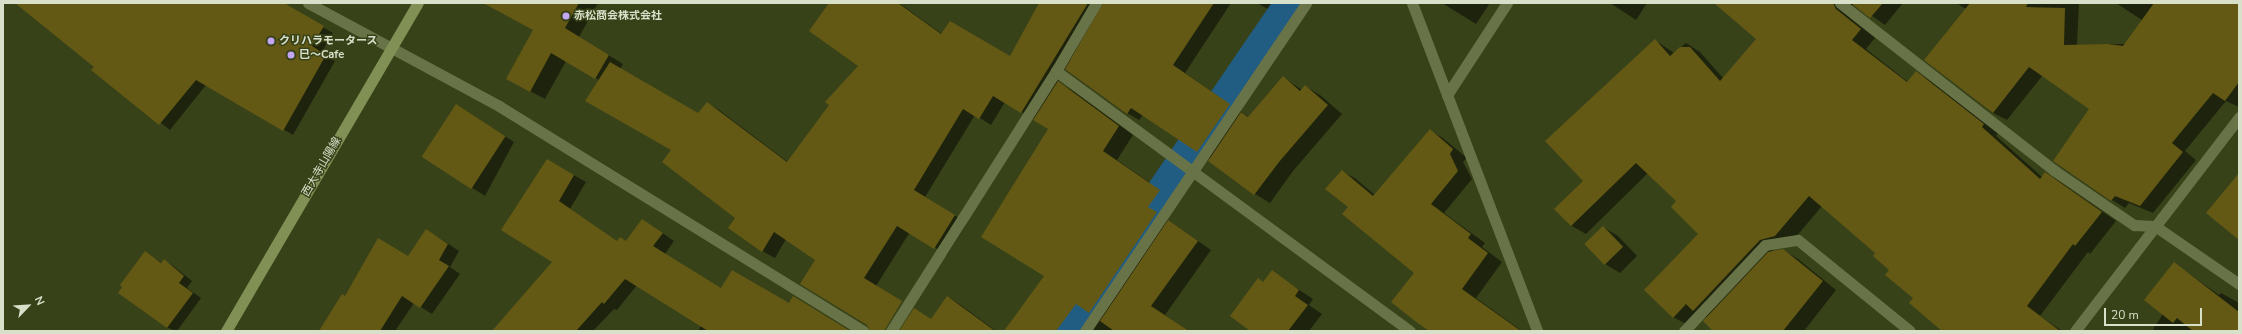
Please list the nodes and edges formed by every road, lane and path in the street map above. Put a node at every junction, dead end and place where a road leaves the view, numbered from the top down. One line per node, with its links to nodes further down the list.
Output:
1 (308, 3): 8 (street)
2 (418, 3): 8 (main road, 西大寺山陽線)
3 (1096, 3): 9 (street)
4 (1306, 3): 12 (street)
5 (1412, 3): 10 (street)
6 (1507, 3): 10 (street)
7 (1840, 3): 13 (street)
8 (392, 48): 15 (main road, 西大寺山陽線); 16 (street)
9 (1056, 71): 12 (street); 17 (street)
10 (1447, 95): 20 (street)
11 (2239, 117): 13 (street)
12 (1193, 171): 18 (street); 19 (street)
13 (2155, 226): 14 (street); 23 (street)
14 (2239, 284)
15 (226, 331)
16 (863, 331)
17 (891, 331)
18 (1085, 331)
19 (1410, 331)
20 (1537, 331)
21 (1684, 331): 22 (street)
22 (1910, 331)
23 (2075, 331)

